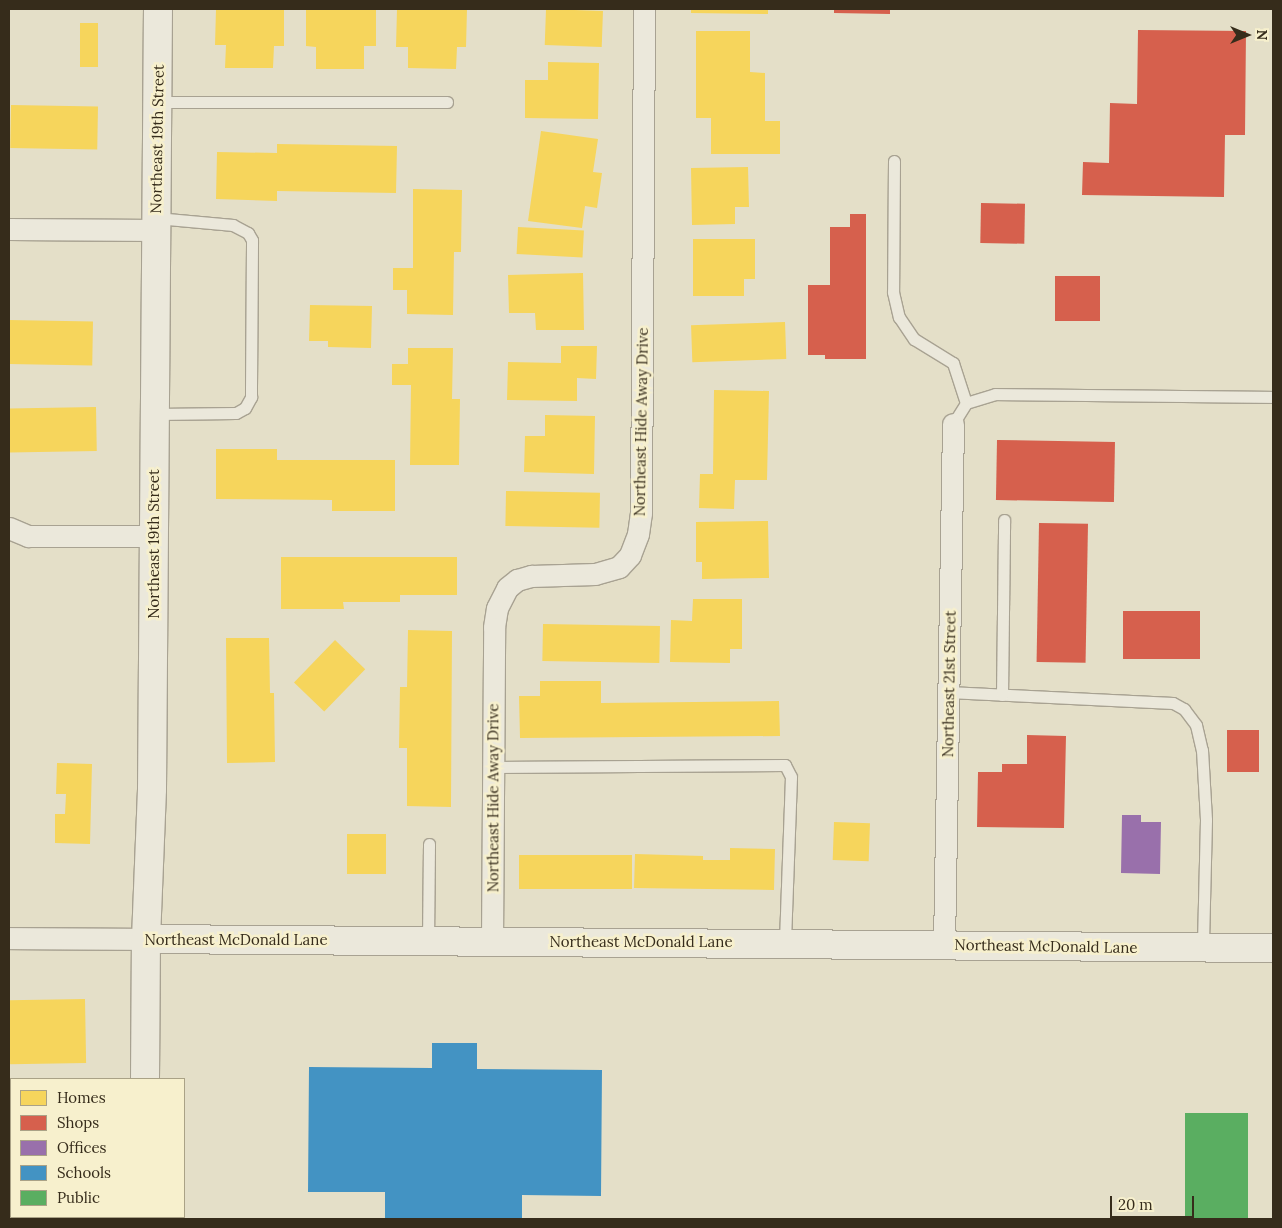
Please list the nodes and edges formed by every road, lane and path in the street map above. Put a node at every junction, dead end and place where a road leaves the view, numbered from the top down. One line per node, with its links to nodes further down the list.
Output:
1 (158, 9): 3 (street, Northeast 19th Street)
2 (644, 9): 17 (street, Northeast Hide Away Drive)
3 (157, 102): 4 (lane); 6 (street, Northeast 19th Street)
4 (447, 102)
5 (894, 161): 9 (lane)
6 (156, 224): 7 (street); 10 (street, Northeast 19th Street); 10 (lane)
7 (9, 229)
8 (1273, 398): 9 (lane)
9 (966, 403): 11 (lane)
10 (154, 414): 14 (street, Northeast 19th Street)
11 (953, 424): 15 (street, Northeast 21st Street)
12 (1004, 520): 16 (lane)
13 (9, 528): 14 (street)
14 (153, 536): 20 (street, Northeast 19th Street)
15 (948, 692): 16 (lane); 24 (street, Northeast 21st Street)
16 (1002, 695): 25 (lane)
17 (493, 767): 22 (street, Northeast Hide Away Drive); 23 (lane)
18 (429, 844): 21 (lane)
19 (9, 938): 20 (street, Northeast McDonald Lane)
20 (146, 939): 21 (street, Northeast McDonald Lane); 27 (street, Northeast 19th Street)
21 (428, 941): 22 (street, Northeast McDonald Lane)
22 (492, 941): 23 (street, Northeast McDonald Lane)
23 (785, 944): 24 (street, Northeast McDonald Lane)
24 (944, 945): 25 (street, Northeast McDonald Lane)
25 (1203, 947): 26 (street, Northeast McDonald Lane)
26 (1273, 948)
27 (145, 1078)

